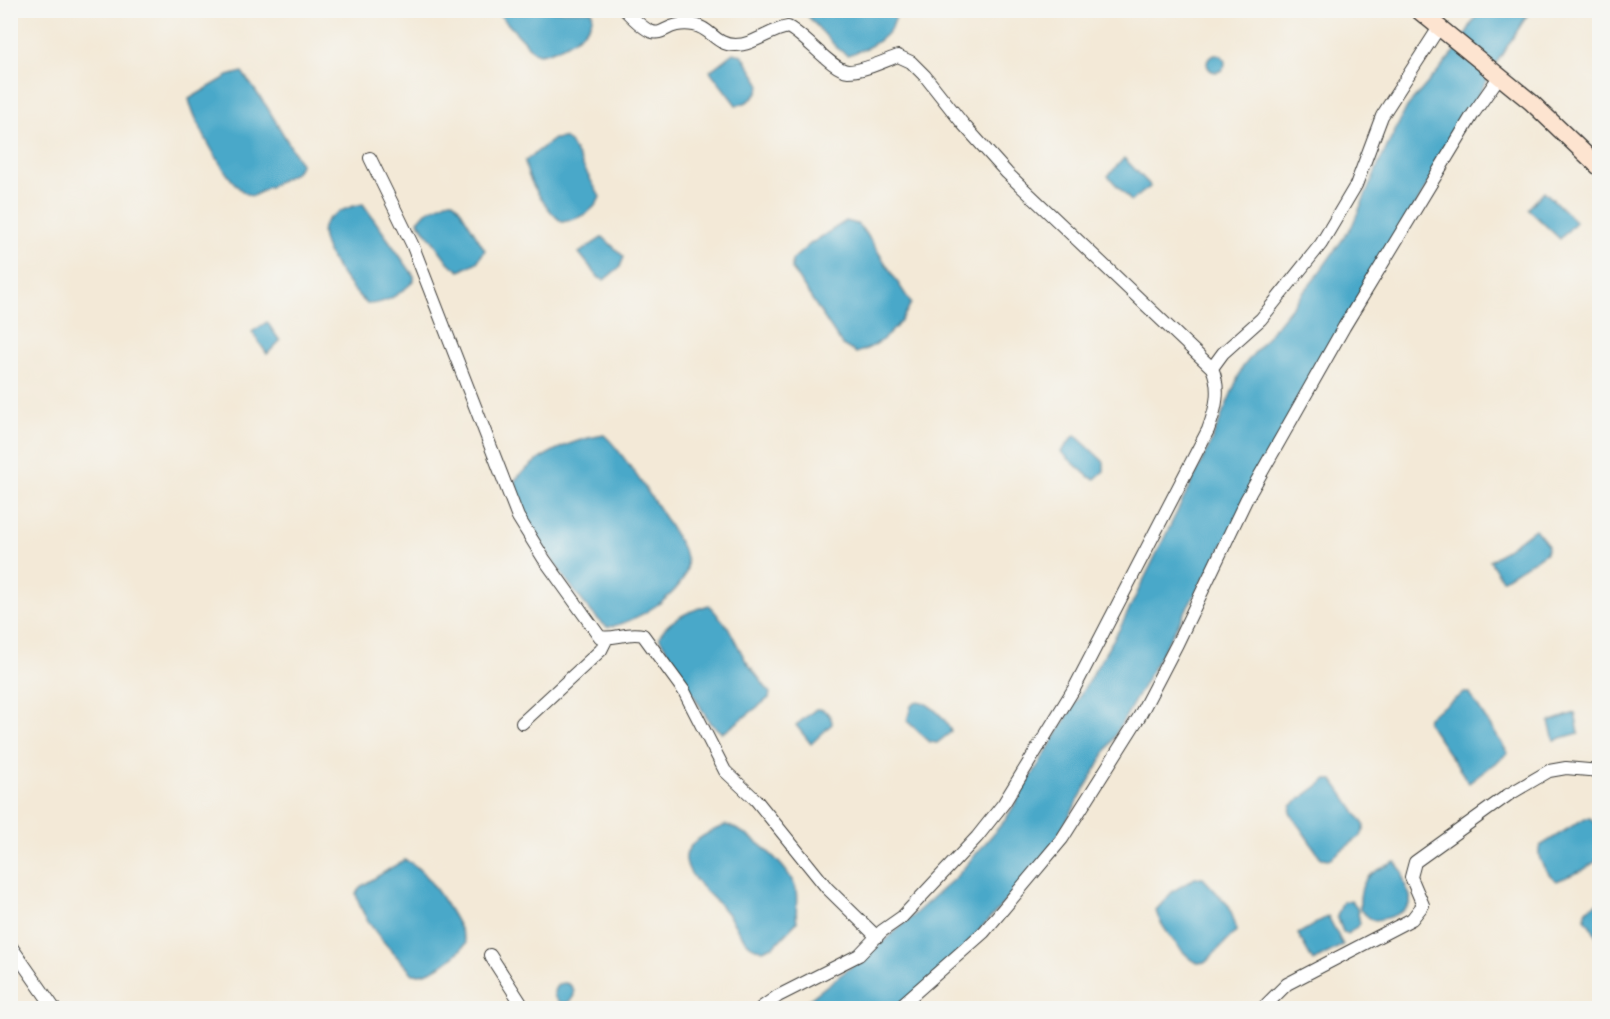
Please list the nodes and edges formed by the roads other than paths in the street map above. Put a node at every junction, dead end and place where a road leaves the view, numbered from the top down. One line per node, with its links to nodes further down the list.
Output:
1 (625, 10): 7 (street)
2 (1419, 10): 3 (street)
3 (1443, 33): 4 (street); 7 (street)
4 (1496, 75): 6 (street); 17 (street)
5 (370, 158): 8 (street)
6 (1599, 168)
7 (1212, 368): 11 (street)
8 (607, 638): 9 (street); 11 (street)
9 (522, 723)
10 (1599, 771): 18 (street)
11 (878, 937): 16 (street)
12 (10, 945): 14 (street)
13 (490, 956): 15 (street)
14 (54, 1008)
15 (524, 1008)
16 (761, 1008)
17 (898, 1008)
18 (1263, 1008)

